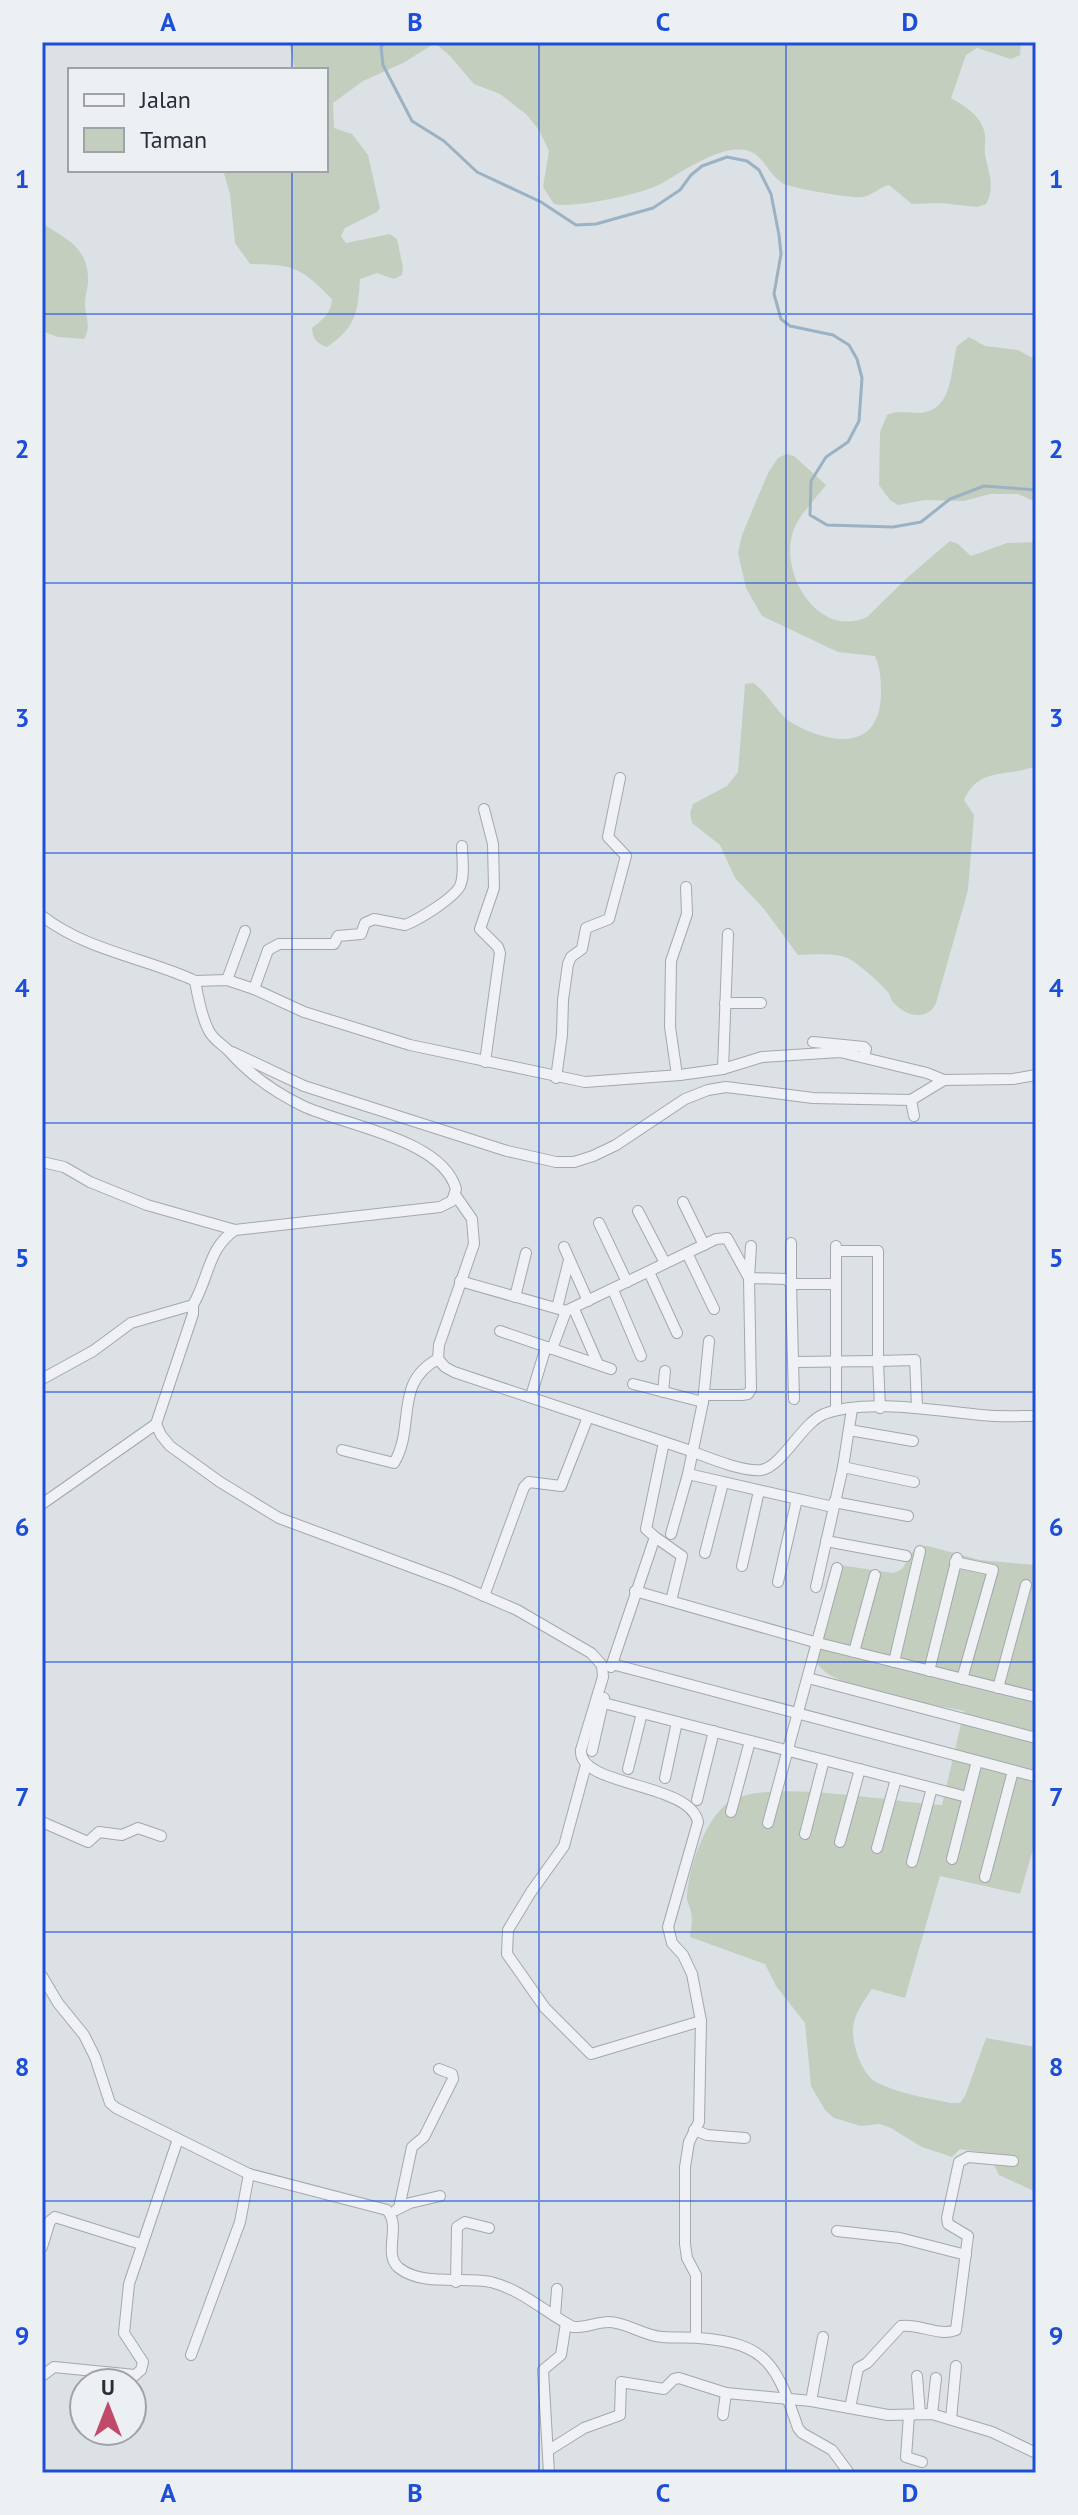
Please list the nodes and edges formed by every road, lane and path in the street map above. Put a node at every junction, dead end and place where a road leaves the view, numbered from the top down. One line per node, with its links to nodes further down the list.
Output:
1 (620, 778): 20 (street)
2 (484, 809): 16 (street)
3 (462, 846): 10 (street)
4 (686, 887): 18 (street)
5 (42, 916): 9 (street)
6 (245, 931): 8 (street)
7 (728, 934): 11 (street)
8 (227, 980): 9 (street); 10 (street)
9 (195, 981): 15 (street)
10 (254, 989): 16 (street)
11 (725, 1003): 12 (street); 17 (street)
12 (761, 1003)
13 (813, 1042): 14 (street)
14 (840, 1048): 17 (street); 21 (street)
15 (227, 1049): 22 (street); 25 (street)
16 (485, 1062): 20 (street)
17 (723, 1069): 18 (street)
18 (677, 1075): 20 (street)
19 (1036, 1075): 21 (street)
20 (556, 1078)
21 (944, 1080): 22 (street)
22 (911, 1100): 23 (street)
23 (914, 1116)
24 (42, 1162): 29 (street)
25 (456, 1196): 29 (street); 40 (street)
26 (683, 1202): 31 (street)
27 (638, 1211): 37 (street)
28 (599, 1223): 41 (street)
29 (235, 1230): 47 (street)
30 (791, 1243): 42 (street)
31 (704, 1245): 35 (street); 39 (street)
32 (751, 1246): 39 (street)
33 (564, 1247): 36 (street)
34 (526, 1253): 45 (street)
35 (687, 1253): 37 (street); 48 (street)
36 (569, 1260): 46 (street); 49 (street)
37 (665, 1263): 38 (street)
38 (649, 1272): 41 (street); 51 (street)
39 (749, 1278): 42 (street); 66 (street)
40 (460, 1281): 45 (street); 55 (street)
41 (627, 1282): 44 (street)
42 (791, 1284): 43 (street); 57 (street)
43 (836, 1284): 56 (street); 58 (street)
44 (613, 1290): 46 (street); 54 (street)
45 (515, 1297): 49 (street)
46 (588, 1301): 49 (street)
47 (193, 1305): 62 (street); 74 (street)
48 (714, 1309)
49 (566, 1310): 53 (street); 59 (street)
50 (500, 1331): 53 (street)
51 (677, 1333)
52 (709, 1341): 66 (street)
53 (549, 1348): 59 (street); 65 (street)
54 (641, 1356)
55 (438, 1359): 65 (street); 78 (street)
56 (878, 1361): 58 (street); 68 (street); 69 (street)
57 (793, 1362): 58 (street); 67 (street)
58 (837, 1362): 71 (street)
59 (598, 1364): 60 (street)
60 (611, 1369)
61 (665, 1371): 64 (street)
62 (42, 1379)
63 (633, 1384): 64 (street)
64 (663, 1392): 66 (street)
65 (531, 1396): 73 (street)
66 (703, 1399): 79 (street)
67 (794, 1399)
68 (917, 1406): 69 (street); 72 (street)
69 (880, 1408): 70 (street)
70 (852, 1409): 71 (street); 75 (street)
71 (836, 1410): 79 (street)
72 (1036, 1416)
73 (588, 1417): 77 (street); 102 (street)
74 (156, 1424): 86 (street); 102 (street)
75 (849, 1430): 76 (street); 80 (street)
76 (913, 1441)
77 (664, 1442): 79 (street); 90 (street)
78 (342, 1450)
79 (692, 1452): 81 (street)
80 (843, 1467): 82 (street); 87 (street)
81 (688, 1474): 83 (street); 89 (street)
82 (914, 1482)
83 (723, 1483): 84 (street); 93 (street)
84 (759, 1491): 85 (street); 95 (street)
85 (797, 1499): 87 (street); 98 (street)
86 (42, 1504)
87 (833, 1504): 88 (street); 91 (street)
88 (908, 1516)
89 (671, 1534)
90 (655, 1537): 101 (street); 103 (street)
91 (826, 1541): 94 (street); 100 (street)
92 (920, 1551): 106 (street)
93 (705, 1553)
94 (906, 1556)
95 (742, 1566)
96 (837, 1568): 104 (street)
97 (875, 1575): 105 (street)
98 (778, 1582)
99 (1026, 1585): 111 (street)
100 (816, 1587)
101 (635, 1591): 103 (street); 107 (street)
102 (484, 1596): 113 (street)
103 (671, 1601): 104 (street)
104 (818, 1643): 105 (street); 109 (street)
105 (854, 1652): 106 (street)
106 (894, 1662): 108 (street)
107 (612, 1664): 113 (street); 115 (street)
108 (929, 1671): 110 (street); 110 (street)
109 (808, 1678): 115 (street); 118 (street)
110 (962, 1679): 111 (street)
111 (998, 1688): 112 (street)
112 (1036, 1696)
113 (600, 1702): 114 (street); 121 (street); 124 (street)
114 (642, 1713): 116 (street); 125 (street)
115 (798, 1714): 120 (street); 123 (street)
116 (677, 1722): 117 (street); 129 (street)
117 (714, 1731): 119 (street); 133 (street)
118 (1036, 1738)
119 (750, 1741): 120 (street); 134 (street)
120 (787, 1750): 122 (street); 136 (street)
121 (592, 1751)
122 (824, 1760): 126 (street); 137 (street)
123 (977, 1761): 127 (street); 132 (street)
124 (586, 1765): 145 (street); 145 (street)
125 (628, 1769)
126 (860, 1769): 130 (street); 139 (street)
127 (1013, 1771): 128 (street); 143 (street)
128 (1034, 1776)
129 (665, 1778)
130 (896, 1779): 131 (street); 140 (street)
131 (932, 1788): 132 (street); 142 (street)
132 (967, 1797): 141 (street)
133 (697, 1800)
134 (731, 1812)
135 (42, 1822): 138 (street)
136 (768, 1823)
137 (805, 1834)
138 (161, 1836)
139 (840, 1842)
140 (877, 1848)
141 (952, 1859)
142 (912, 1862)
143 (985, 1877)
144 (42, 1976): 149 (street)
145 (701, 2021): 147 (street)
146 (439, 2069): 153 (street)
147 (694, 2130): 148 (street); 163 (street)
148 (745, 2138)
149 (178, 2139): 151 (street); 156 (street)
150 (1013, 2161): 158 (street)
151 (249, 2174): 153 (street); 165 (street)
152 (440, 2196): 153 (street)
153 (395, 2211): 159 (street)
154 (489, 2228): 159 (street)
155 (837, 2231): 158 (street)
156 (141, 2244): 157 (street); 167 (street)
157 (42, 2247)
158 (966, 2255): 175 (street)
159 (456, 2282): 161 (street)
160 (557, 2289): 161 (street)
161 (555, 2316): 162 (street)
162 (566, 2323): 163 (street); 179 (street)
163 (696, 2337): 173 (street)
164 (823, 2337): 174 (street)
165 (191, 2355)
166 (956, 2366): 178 (street)
167 (141, 2367)
168 (68, 2368): 169 (street)
169 (42, 2376)
170 (917, 2376): 176 (street)
171 (936, 2378): 176 (street)
172 (726, 2393): 173 (street); 177 (street); 179 (street)
173 (787, 2398): 174 (street); 183 (street)
174 (811, 2401): 175 (street)
175 (850, 2408): 176 (street)
176 (920, 2414): 178 (street); 181 (street)
177 (723, 2415)
178 (951, 2419): 180 (street)
179 (549, 2450): 182 (street)
180 (1036, 2453)
181 (922, 2462)
182 (549, 2473)
183 (849, 2473)

